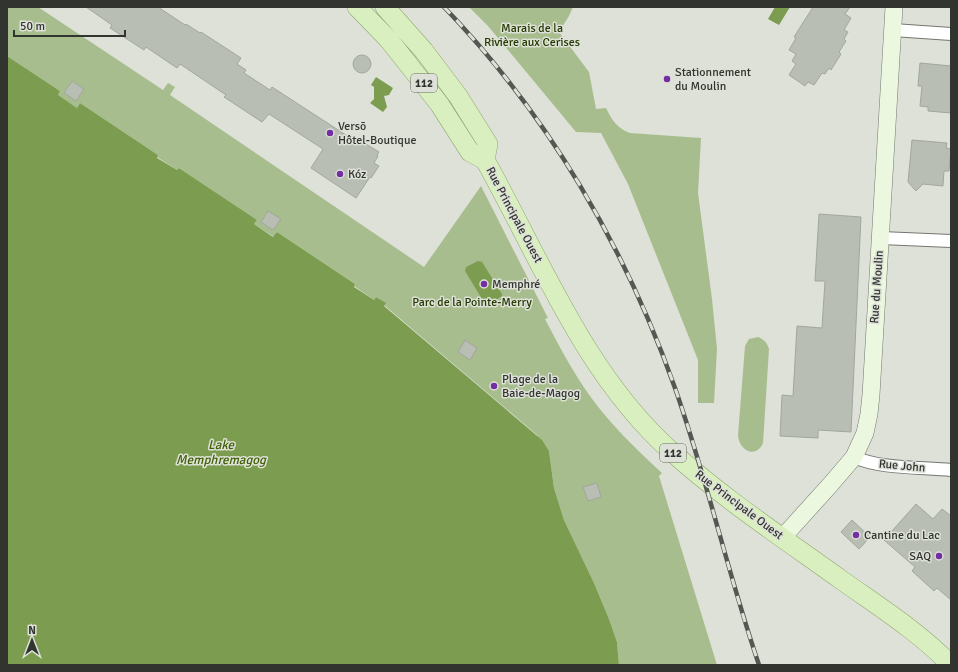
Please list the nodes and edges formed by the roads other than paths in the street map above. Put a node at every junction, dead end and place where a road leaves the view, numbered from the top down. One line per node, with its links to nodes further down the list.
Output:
1 (357, 7): 6 (main road, Rue Principale Ouest / 112)
2 (385, 7): 6 (main road, Rue Principale Ouest / 112)
3 (894, 7): 4 (street, Rue du Moulin)
4 (893, 30): 5 (street); 7 (street, Rue du Moulin)
5 (951, 34)
6 (486, 160): 11 (main road, Rue Principale Ouest / 112)
7 (880, 238): 8 (street); 9 (street, Rue du Moulin)
8 (951, 241)
9 (854, 457): 10 (street, Rue John); 11 (street, Rue du Moulin)
10 (951, 470)
11 (782, 537): 12 (main road, Rue Principale Ouest / 112)
12 (951, 665)

